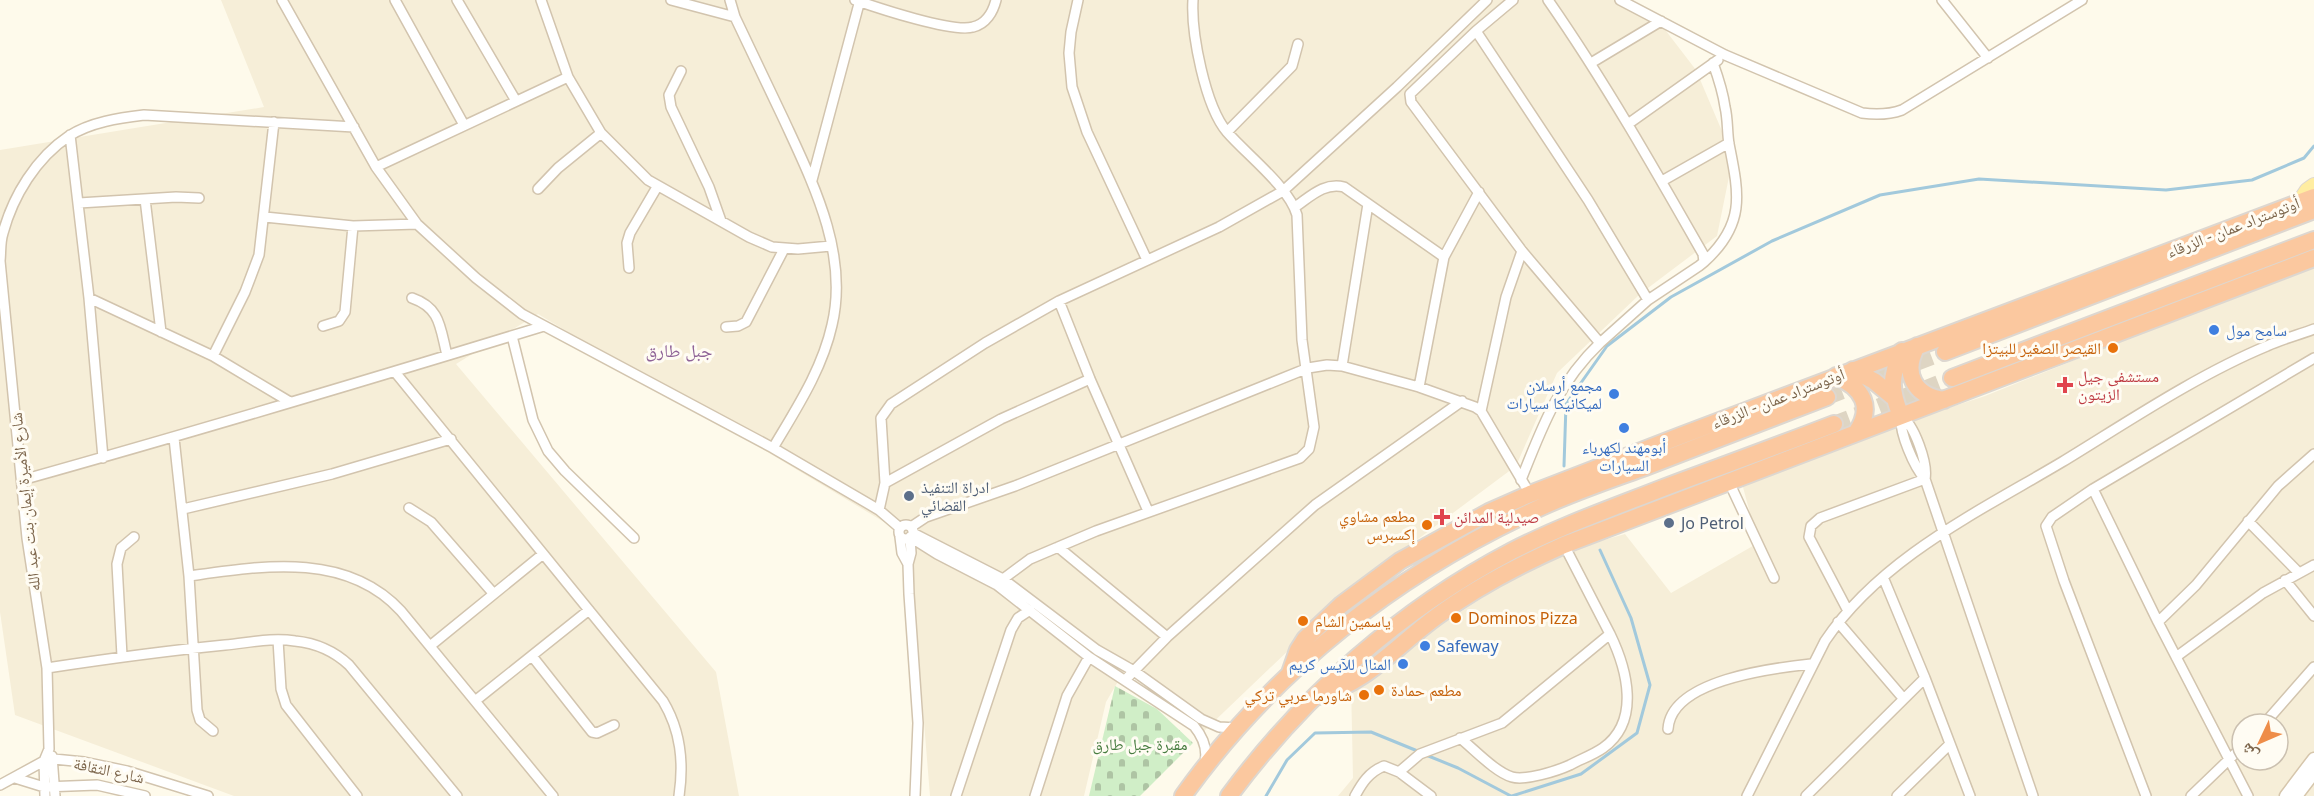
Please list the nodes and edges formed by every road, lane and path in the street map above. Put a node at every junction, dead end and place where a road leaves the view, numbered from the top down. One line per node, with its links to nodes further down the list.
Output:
1 (282, 0): 31 (street)
2 (395, 0): 29 (street)
3 (457, 0): 27 (street)
4 (542, 0): 26 (street)
5 (671, 0): 17 (street)
6 (730, 0): 17 (street)
7 (996, 0): 16 (street)
8 (1078, 0): 60 (street)
9 (1192, 0): 32 (street)
10 (1487, 0): 42 (street)
11 (1514, 0): 19 (street)
12 (1548, 0): 23 (street)
13 (1620, 0): 18 (street)
14 (1942, 0): 22 (street)
15 (2082, 0): 22 (street)
16 (859, 1): 37 (street)
17 (735, 17): 37 (street)
18 (1661, 21): 21 (street); 23 (street)
19 (1476, 31): 43 (street); 65 (street)
20 (1298, 44): 32 (street)
21 (1725, 55): 22 (street); 24 (street)
22 (1988, 58)
23 (1591, 63): 30 (street)
24 (1713, 63): 30 (street); 35 (street)
25 (681, 71): 51 (street)
26 (568, 77): 27 (street); 33 (street)
27 (516, 101): 29 (street)
28 (274, 122): 31 (street, شارع الأميرة إيمان بنت عبد الله); 34 (street, شارع الأميرة إيمان بنت عبد الله); 50 (street)
29 (464, 124): 36 (street)
30 (1628, 124): 38 (street)
31 (354, 127): 36 (street)
32 (1227, 132): 42 (street)
33 (601, 133): 40 (street); 41 (street)
34 (70, 135): 47 (street); 103 (street, شارع الأميرة إيمان بنت عبد الله)
35 (1729, 143): 38 (street); 61 (street)
36 (376, 167): 52 (street)
37 (812, 180): 55 (street)
38 (1662, 181): 61 (street)
39 (2314, 186): 46 (main road)
40 (657, 187): 51 (street); 62 (street)
41 (538, 189)
42 (1283, 191): 49 (street); 60 (street)
43 (1479, 192): 57 (street); 58 (street)
44 (199, 198): 45 (street)
45 (145, 199): 47 (street); 71 (street)
46 (2309, 203): 74 (highway, أوتوستراد عمان - الزرقاء); 75 (highway, أوتوستراد عمان - الزرقاء)
47 (79, 204): 63 (street)
48 (1368, 204): 49 (street); 58 (street); 79 (street)
49 (1295, 207): 80 (street)
50 (265, 217): 53 (street); 77 (street)
51 (721, 221): 56 (street)
52 (417, 224): 53 (street); 68 (street)
53 (353, 226): 67 (street)
54 (2314, 240): 84 (highway)
55 (831, 246): 56 (street); 99 (street)
56 (784, 249): 69 (street)
57 (1522, 251): 73 (street); 92 (street)
58 (1444, 257): 86 (street)
59 (2314, 258): 89 (highway)
60 (1147, 260): 66 (street)
61 (1704, 262): 65 (street)
62 (628, 268)
63 (89, 298): 71 (street); 101 (street)
64 (412, 298): 76 (street)
65 (1648, 300): 73 (street)
66 (1059, 301): 85 (street); 105 (street)
67 (323, 326)
68 (544, 326): 72 (street); 99 (street)
69 (726, 327)
70 (2314, 329): 114 (street)
71 (161, 332): 77 (street)
72 (512, 336): 76 (street); 116 (street)
73 (1600, 343): 106 (street)
74 (1910, 349): 81 (highway, أوتوستراد عمان - الزرقاء); 87 (highway); 89 (highway)
75 (1945, 352)
76 (447, 355): 82 (street)
77 (213, 356): 91 (street)
78 (2314, 358): 107 (street)
79 (1342, 366): 80 (street); 86 (street)
80 (1308, 368): 98 (street); 111 (street)
81 (1852, 370): 83 (highway, أوتوستراد عمان - الزرقاء); 87 (highway)
82 (395, 372): 91 (street); 97 (street)
83 (1836, 376): 95 (highway); 106 (highway, أوتوستراد عمان - الزرقاء)
84 (1952, 378)
85 (1090, 379): 98 (street); 105 (street)
86 (1419, 387): 90 (street)
87 (1892, 396): 93 (highway)
88 (1827, 397): 125 (highway, أوتوستراد عمان - الزرقاء)
89 (1944, 400): 93 (highway)
90 (1462, 401): 92 (street); 138 (street)
91 (290, 402): 96 (street)
92 (1480, 411): 106 (street)
93 (1901, 416): 95 (highway); 102 (street)
94 (1834, 424): 132 (highway)
95 (1856, 433): 104 (highway)
96 (174, 438): 101 (street); 109 (street)
97 (451, 439): 109 (street); 119 (street)
98 (1119, 444): 111 (street); 113 (street)
99 (772, 448): 110 (street)
100 (2314, 454): 112 (street)
101 (103, 458): 103 (street)
102 (1925, 478): 114 (street); 133 (street)
103 (22, 480): 148 (street, شارع الأميرة إيمان بنت عبد الله)
104 (1729, 482): 117 (highway); 126 (street)
105 (885, 483): 110 (street)
106 (1526, 487): 120 (highway, أوتوستراد عمان - الزرقاء)
107 (2093, 489): 136 (street); 191 (street)
108 (409, 508): 129 (street)
109 (183, 509): 123 (street)
110 (879, 510): 113 (street)
111 (1148, 511): 118 (street)
112 (2248, 521): 122 (street); 136 (street)
113 (907, 533): 127 (street); 131 (street); 179 (street)
114 (1944, 533): 124 (street); 190 (street)
115 (134, 537): 142 (street)
116 (634, 538)
117 (1564, 545): 132 (highway); 137 (street)
118 (1058, 547): 127 (street); 138 (street)
119 (543, 554): 129 (street); 130 (street)
120 (1400, 561): 125 (highway); 150 (highway, أوتوستراد عمان - الزرقاء)
121 (2314, 565): 122 (street)
122 (2299, 573): 128 (street)
123 (189, 576): 140 (street); 141 (street)
124 (1883, 577): 133 (street); 151 (street)
125 (1411, 578): 150 (highway, أوتوستراد عمان - الزرقاء)
126 (1774, 578)
127 (1004, 579): 149 (street)
128 (2285, 580): 134 (street); 145 (street)
129 (493, 593): 140 (street)
130 (589, 610): 143 (street); 178 (street)
131 (1030, 610): 144 (street); 180 (street)
132 (1431, 610): 183 (highway)
133 (1848, 610): 135 (street)
134 (2314, 616)
135 (1838, 622): 146 (street); 153 (street)
136 (2158, 622): 145 (street)
137 (1610, 634): 160 (street); 160 (street)
138 (1167, 637): 149 (street)
139 (278, 640): 141 (street); 175 (street); 176 (street)
140 (430, 646): 154 (street)
141 (193, 648): 142 (street); 159 (street)
142 (122, 656): 148 (street)
143 (532, 656): 154 (street); 156 (street)
144 (1089, 657): 152 (street); 181 (street)
145 (2176, 657): 164 (street)
146 (1811, 664): 158 (street); 186 (street)
147 (2314, 667): 155 (street)
148 (46, 668): 163 (street, شارع الأميرة إيمان بنت عبد الله)
149 (1134, 671): 152 (street); 157 (street)
150 (1290, 673): 157 (highway, أوتوستراد عمان - الزرقاء)
151 (1925, 678): 153 (street); 161 (street)
152 (1126, 680): 165 (street)
153 (1903, 698): 187 (street)
154 (475, 701): 177 (street)
155 (2275, 712)
156 (614, 725)
157 (1238, 728): 165 (highway, أوتوستراد عمان - الزرقاء)
158 (1668, 729)
159 (213, 731)
160 (1460, 738): 166 (street)
161 (1950, 744): 188 (street); 189 (street)
162 (2314, 759): 194 (main road)
163 (49, 760): 169 (street); 171 (street, شارع الأميرة إيمان بنت عبد الله); 174 (street, شارع الثقافة)
164 (2230, 760): 192 (street)
165 (1204, 766): 182 (highway, أوتوستراد عمان - الزرقاء)
166 (1399, 772): 184 (street); 185 (street)
167 (2236, 772): 193 (street)
168 (2314, 774): 195 (main road)
169 (15, 778): 170 (street); 171 (street, شارع الثقافة)
170 (0, 785)
171 (48, 790): 172 (street, شارع الأميرة إيمان بنت عبد الله); 173 (street, شارع الثقافة)
172 (55, 796)
173 (145, 796)
174 (208, 796)
175 (357, 796)
176 (457, 796)
177 (554, 796)
178 (679, 796)
179 (915, 796)
180 (956, 796)
181 (1035, 796)
182 (1183, 796)
183 (1229, 796)
184 (1355, 796)
185 (1431, 796)
186 (1748, 796)
187 (1806, 796)
188 (1897, 796)
189 (1970, 796)
190 (2033, 796)
191 (2146, 796)
192 (2191, 796)
193 (2248, 796)
194 (2286, 796)
195 (2296, 796)

